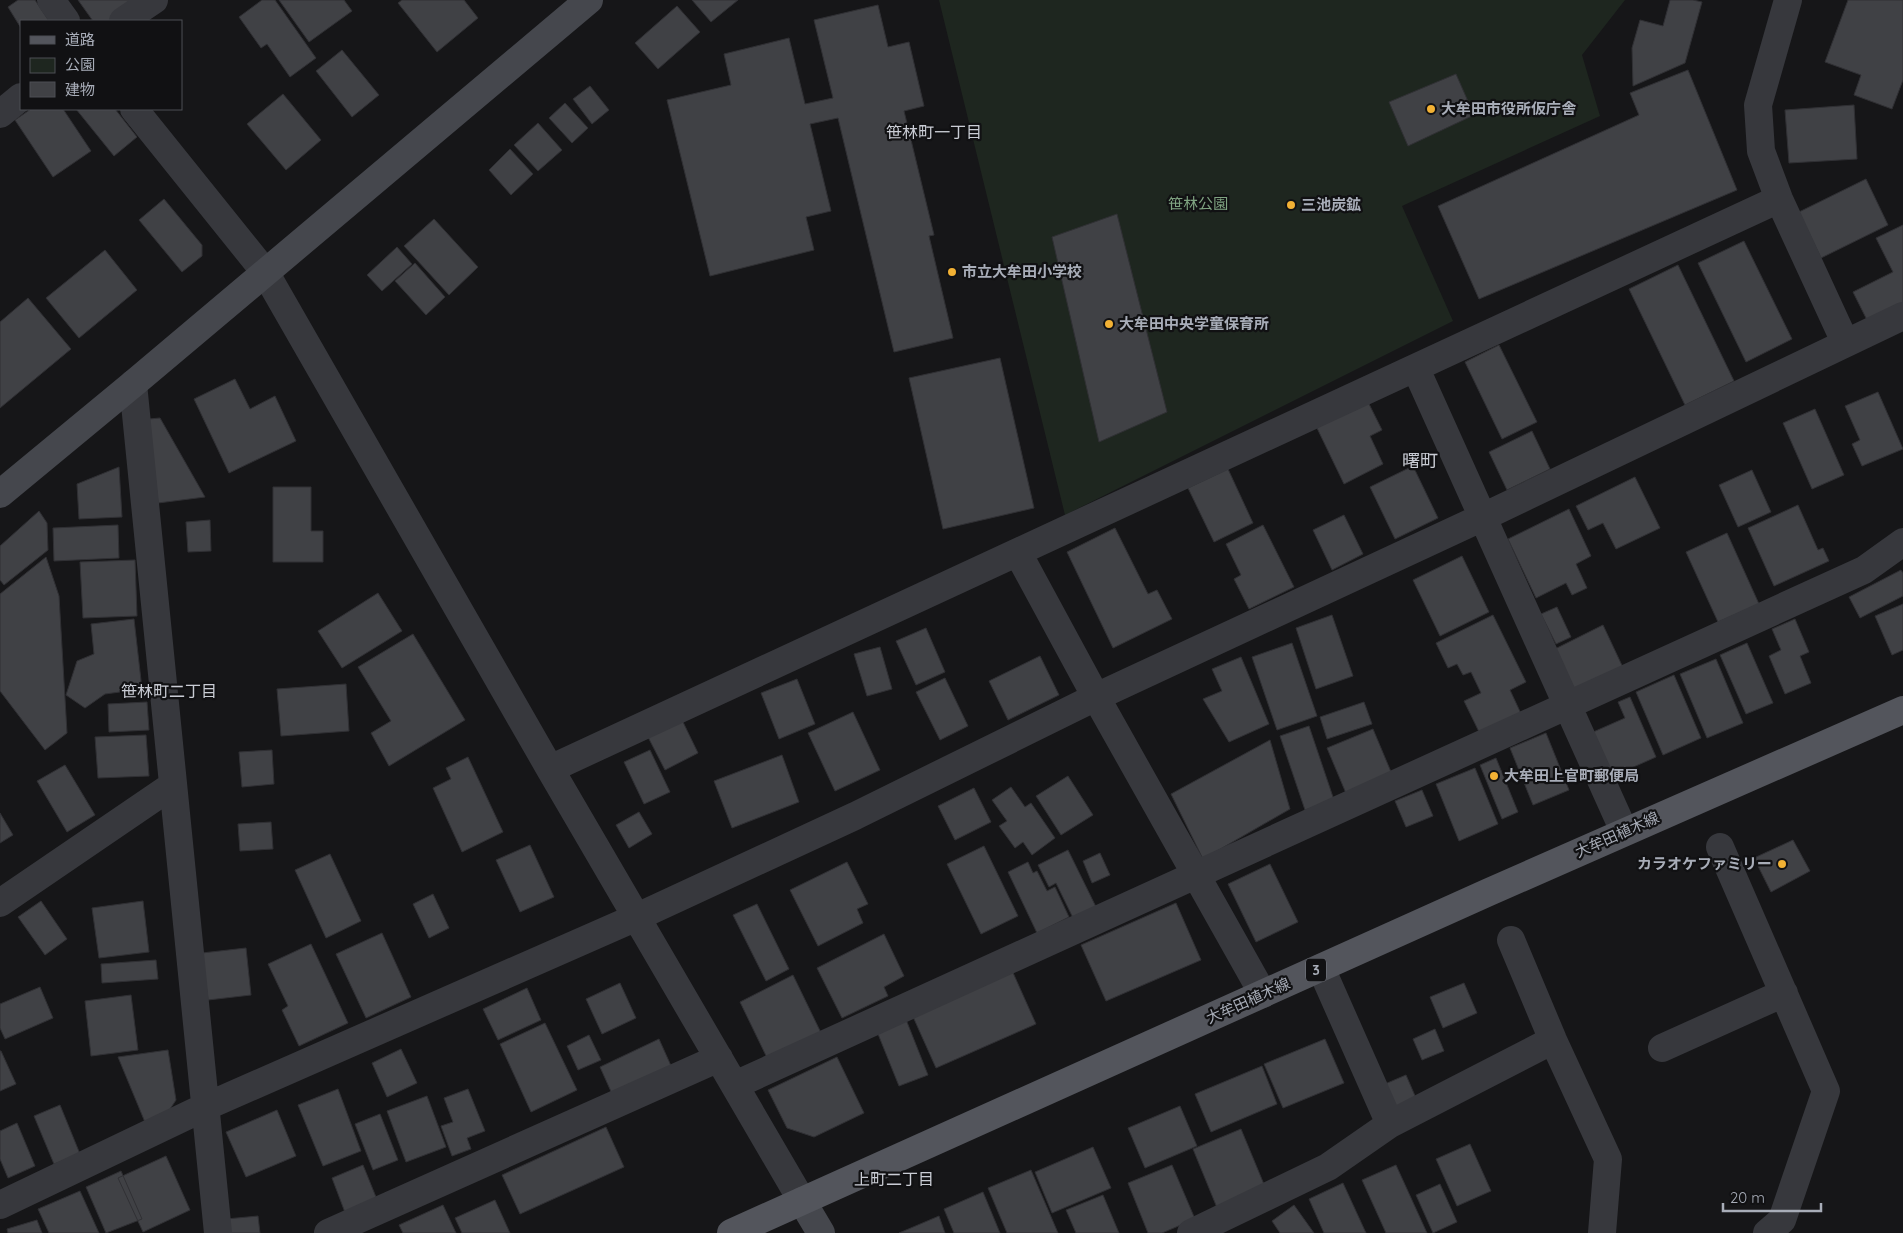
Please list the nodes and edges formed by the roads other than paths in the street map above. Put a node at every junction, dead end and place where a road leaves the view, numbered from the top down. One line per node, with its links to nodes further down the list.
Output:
1 (51, 0): 5 (street)
2 (154, 0): 6 (street)
3 (589, 0): 11 (street)
4 (1788, 0): 10 (street)
5 (65, 20)
6 (124, 20)
7 (20, 99): 9 (street)
8 (135, 110): 11 (street)
9 (0, 114)
10 (1779, 199): 13 (street); 14 (street)
11 (265, 272): 15 (street); 23 (street)
12 (1903, 316): 13 (street)
13 (1845, 342): 17 (street)
14 (1416, 369): 17 (street); 19 (street)
15 (133, 384): 16 (street); 24 (street)
16 (0, 494)
17 (1483, 516): 20 (street); 21 (street)
18 (1903, 542): 21 (street)
19 (1018, 553): 20 (street); 23 (street)
20 (1096, 697): 27 (street); 29 (street)
21 (1568, 705): 25 (street); 27 (street)
22 (1903, 710): 25 (main road, 大牟田植木線 / 3)
23 (550, 769): 29 (street)
24 (173, 785): 28 (street); 38 (street)
25 (1624, 832): 31 (main road, 大牟田植木線 / 3)
26 (1720, 847): 32 (street)
27 (1196, 876): 33 (street); 37 (street)
28 (0, 902)
29 (637, 917): 36 (street); 38 (street)
30 (1511, 940): 34 (street)
31 (1321, 968): 33 (main road, 大牟田植木線 / 3); 39 (street)
32 (1784, 993): 35 (street); 48 (street)
33 (1263, 994): 40 (main road, 大牟田植木線 / 3)
34 (1553, 1040): 39 (street); 47 (street)
35 (1662, 1048)
36 (719, 1058): 37 (street); 43 (street)
37 (735, 1085): 40 (street)
38 (205, 1107): 41 (street); 42 (street)
39 (1390, 1124): 46 (street)
40 (802, 1200): 44 (main road, 大牟田植木線 / 3); 45 (street)
41 (0, 1205)
42 (218, 1233)
43 (328, 1233)
44 (731, 1233)
45 (821, 1233)
46 (1191, 1233)
47 (1602, 1233)
48 (1767, 1233)

